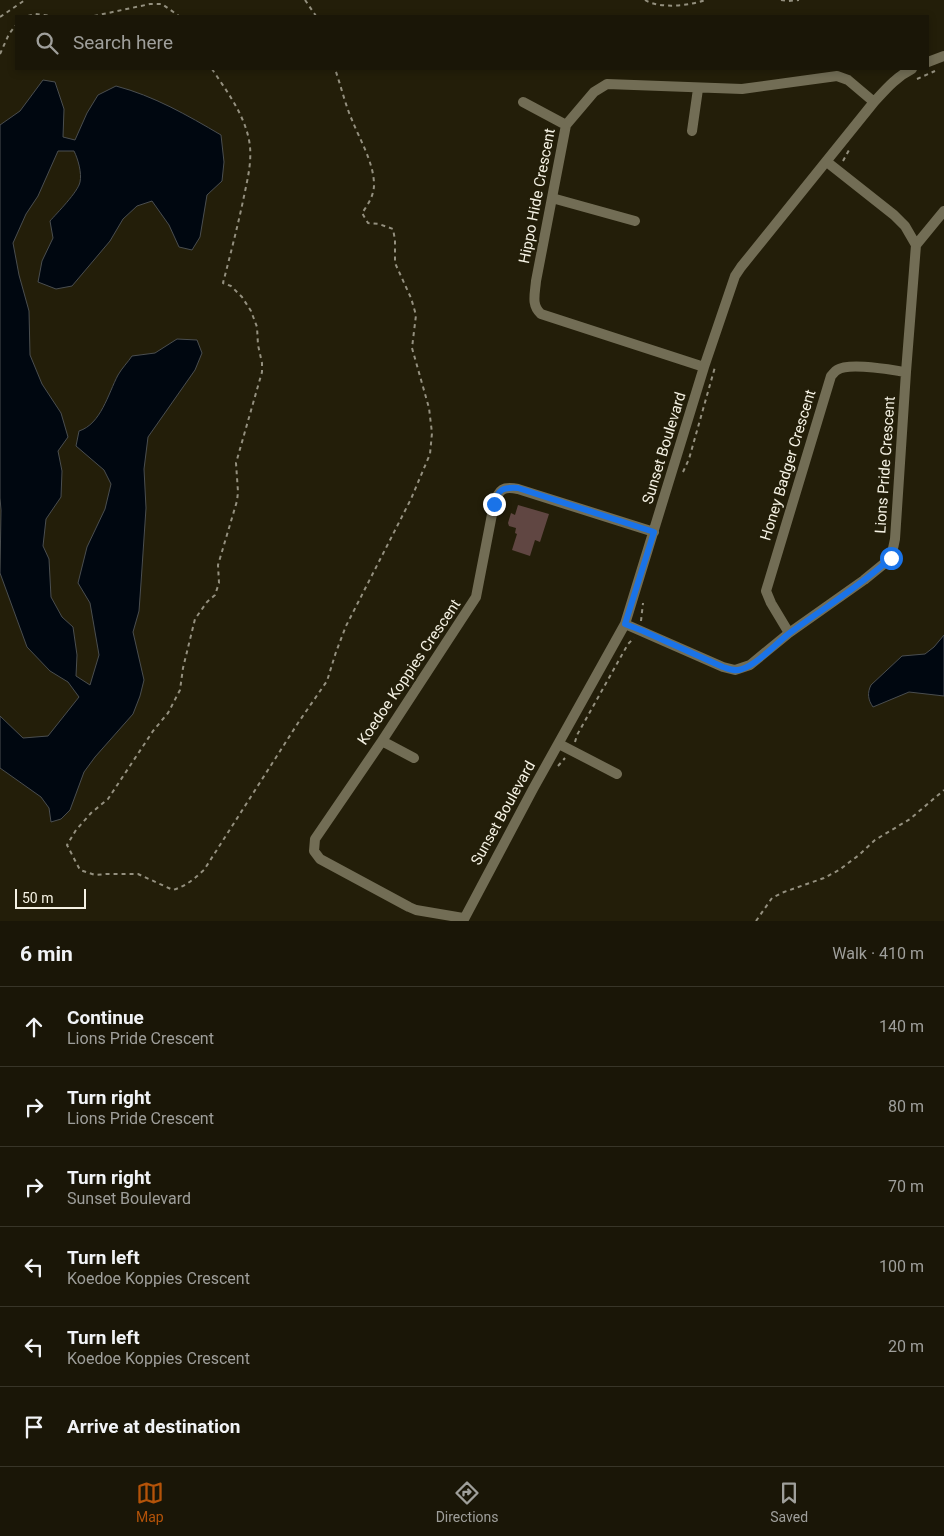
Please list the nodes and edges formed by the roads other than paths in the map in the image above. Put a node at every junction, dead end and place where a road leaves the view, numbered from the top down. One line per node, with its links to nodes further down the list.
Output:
1 (944, 56): 2 (street)
2 (929, 62)
3 (910, 70): 6 (street, Sunset Boulevard)
4 (698, 88): 6 (street, Hippo Hide Crescent); 7 (street, Hippo Hide Crescent); 8 (street)
5 (524, 102): 7 (street)
6 (874, 102): 9 (street, Sunset Boulevard)
7 (566, 125): 10 (street, Hippo Hide Crescent)
8 (692, 131)
9 (827, 162): 13 (street); 14 (street, Sunset Boulevard)
10 (552, 198): 12 (street); 14 (street, Hippo Hide Crescent)
11 (944, 211): 13 (street)
12 (635, 221)
13 (916, 245): 15 (street, Lions Pride Crescent)
14 (704, 367): 16 (street, Sunset Boulevard)
15 (906, 372): 18 (street, Lions Pride Crescent); 18 (street, Honey Badger Crescent)
16 (654, 532): 17 (street, Sunset Boulevard); 19 (street, Koedoe Koppies Crescent)
17 (625, 624): 18 (street, Lions Pride Crescent); 20 (street, Sunset Boulevard)
18 (789, 633)
19 (382, 741): 21 (street); 23 (street, Koedoe Koppies Crescent)
20 (559, 744): 22 (street); 23 (street, Sunset Boulevard)
21 (414, 758)
22 (618, 774)
23 (463, 919)

